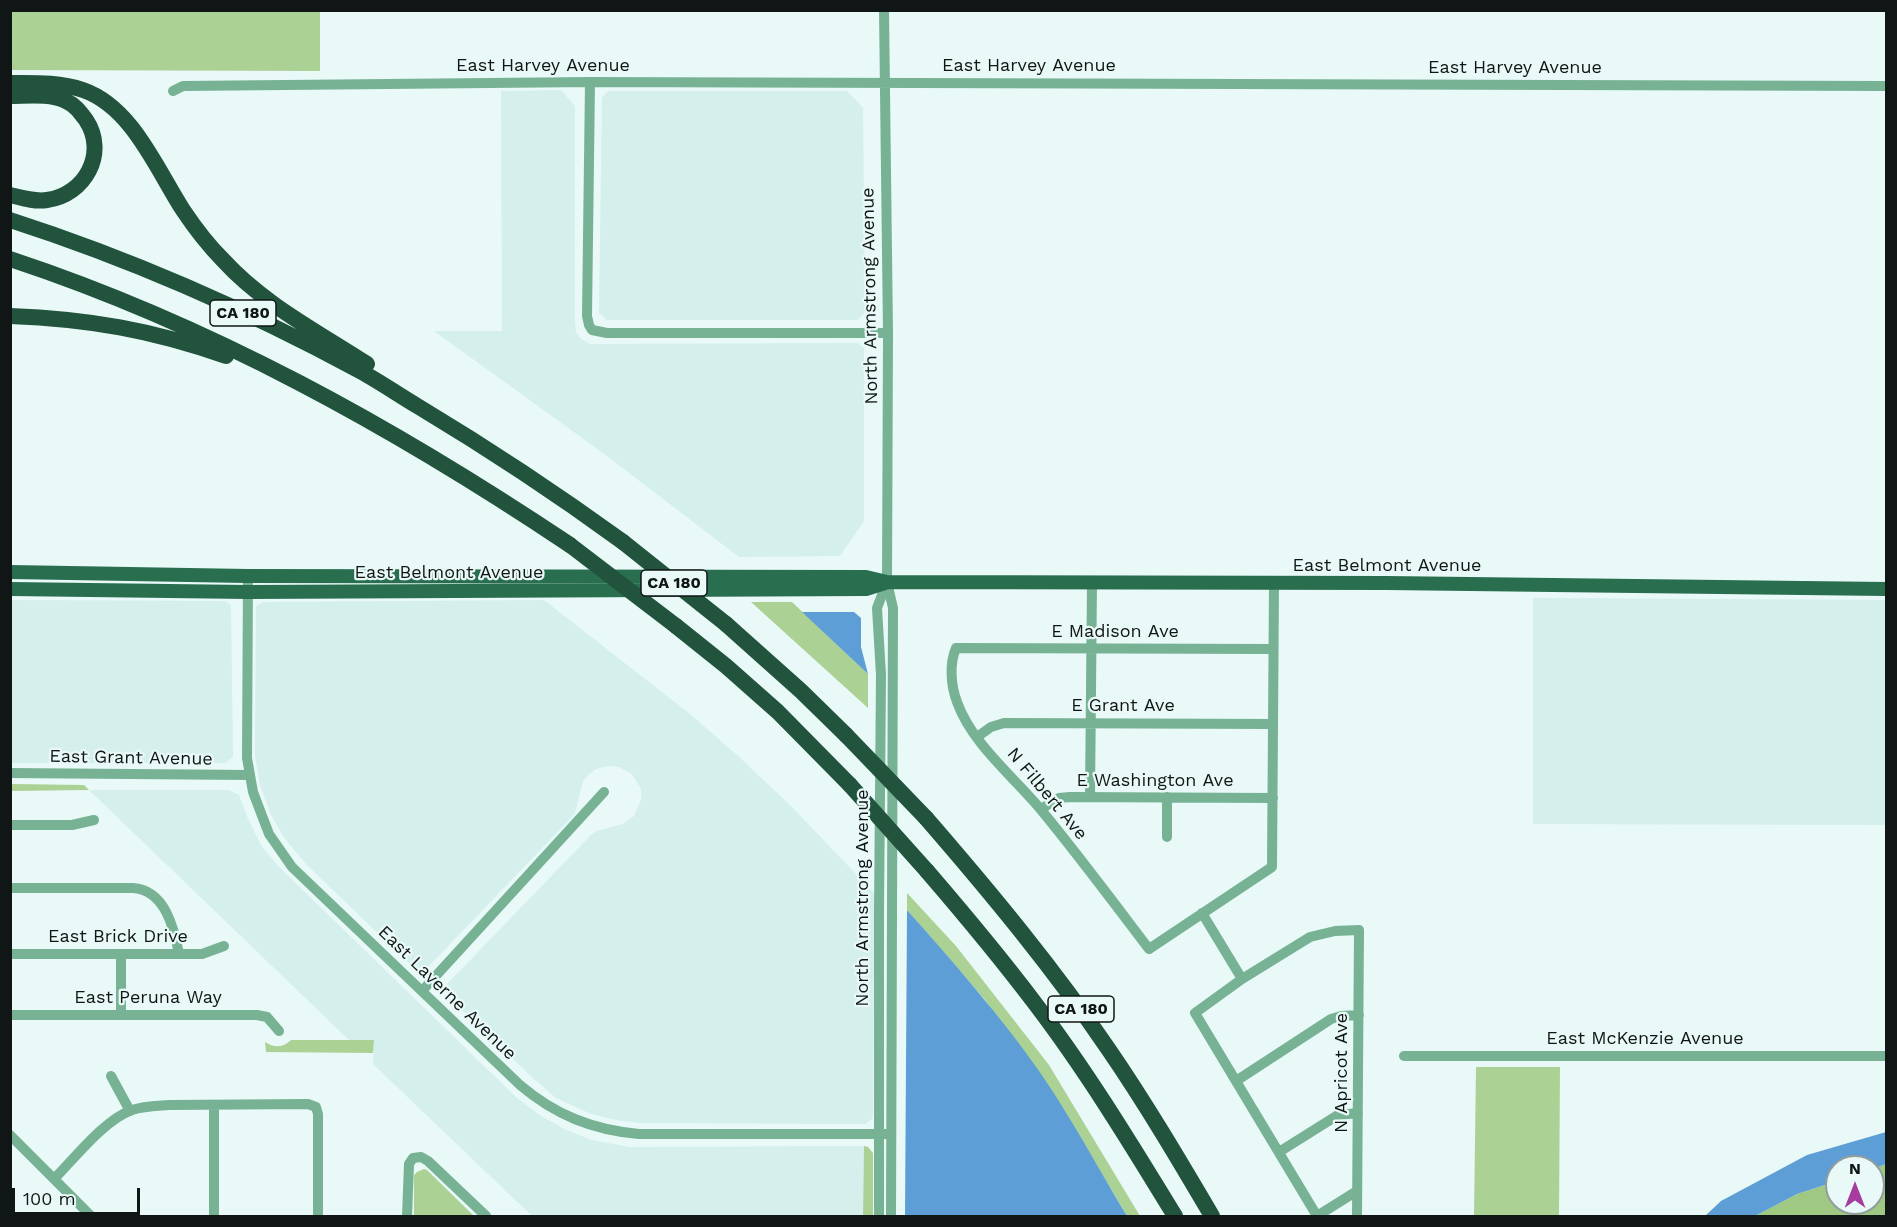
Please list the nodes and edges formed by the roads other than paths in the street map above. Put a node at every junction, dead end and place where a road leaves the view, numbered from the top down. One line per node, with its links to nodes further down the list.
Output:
1 (884, 10): 3 (street, North Armstrong Avenue)
2 (590, 81): 3 (street, East Harvey Avenue); 6 (street, East Harvey Avenue); 12 (street)
3 (884, 82): 5 (street, East Harvey Avenue); 12 (street, North Armstrong Avenue)
4 (10, 83): 14 (highway)
5 (1887, 86)
6 (173, 91)
7 (10, 96): 8 (highway)
8 (10, 195)
9 (10, 220): 14 (highway, CA 180)
10 (10, 259): 13 (highway, CA 180)
11 (10, 316): 13 (highway)
12 (888, 333): 17 (street, North Armstrong Avenue)
13 (356, 414): 71 (highway, CA 180, bridge)
14 (463, 433): 72 (highway, CA 180, bridge)
15 (10, 572): 16 (main road, East Belmont Avenue)
16 (248, 576): 17 (main road, East Belmont Avenue); 22 (street, East Laverne Avenue)
17 (887, 582): 18 (main road, East Belmont Avenue); 22 (main road, East Belmont Avenue); 58 (street, North Armstrong Avenue); 60 (street, North Armstrong Avenue)
18 (1092, 583): 19 (main road, East Belmont Avenue); 24 (street)
19 (1274, 583): 21 (main road, East Belmont Avenue); 25 (street)
20 (10, 589): 22 (main road, East Belmont Avenue)
21 (1887, 589)
22 (248, 592): 30 (street, East Laverne Avenue)
23 (957, 648): 24 (street, E Madison Ave); 28 (street, N Filbert Ave)
24 (1091, 649): 25 (street, E Madison Ave); 26 (street)
25 (1274, 649): 27 (street)
26 (1090, 722): 27 (street, E Grant Ave); 28 (street, E Grant Ave); 32 (street)
27 (1273, 724): 34 (street)
28 (977, 737): 35 (street, N Filbert Ave)
29 (10, 773): 30 (street, East Grant Avenue)
30 (250, 776): 46 (street, East Laverne Avenue)
31 (604, 792): 46 (street)
32 (1090, 797): 33 (street, E Washington Ave); 35 (street, E Washington Ave)
33 (1167, 797): 34 (street, E Washington Ave); 38 (street)
34 (1273, 798): 40 (street)
35 (1041, 809): 40 (street, N Filbert Ave)
36 (94, 820): 37 (street)
37 (10, 825)
38 (1167, 837)
39 (10, 888): 44 (street)
40 (1202, 913): 45 (street)
41 (224, 946): 44 (street, East Brick Drive)
42 (10, 954): 43 (street, East Brick Drive)
43 (120, 954): 44 (street, East Brick Drive); 48 (street)
44 (179, 954)
45 (1242, 979): 49 (street, N Apricot Ave); 54 (street)
46 (422, 991): 60 (street, East Laverne Avenue)
47 (10, 1015): 48 (street, East Peruna Way)
48 (121, 1015): 50 (street, East Peruna Way)
49 (1359, 1015): 54 (street); 57 (street, N Apricot Ave)
50 (279, 1031)
51 (1404, 1056): 52 (street, East McKenzie Avenue)
52 (1887, 1056)
53 (111, 1076): 56 (street)
54 (1236, 1081): 61 (street)
55 (214, 1105): 56 (street); 65 (street); 66 (street)
56 (129, 1111): 62 (street)
57 (1358, 1113): 61 (street); 63 (street, N Apricot Ave)
58 (891, 1134): 60 (street, East Laverne Avenue); 70 (street, North Armstrong Avenue)
59 (10, 1135): 62 (street)
60 (879, 1135): 69 (street, North Armstrong Avenue)
61 (1279, 1152): 73 (street)
62 (54, 1179): 64 (street)
63 (1358, 1191): 73 (street); 74 (street, N Apricot Ave)
64 (91, 1216)
65 (213, 1216)
66 (318, 1216)
67 (407, 1216): 68 (street)
68 (486, 1216)
69 (879, 1216)
70 (891, 1216)
71 (1175, 1216)
72 (1212, 1216)
73 (1317, 1216)
74 (1357, 1216)

